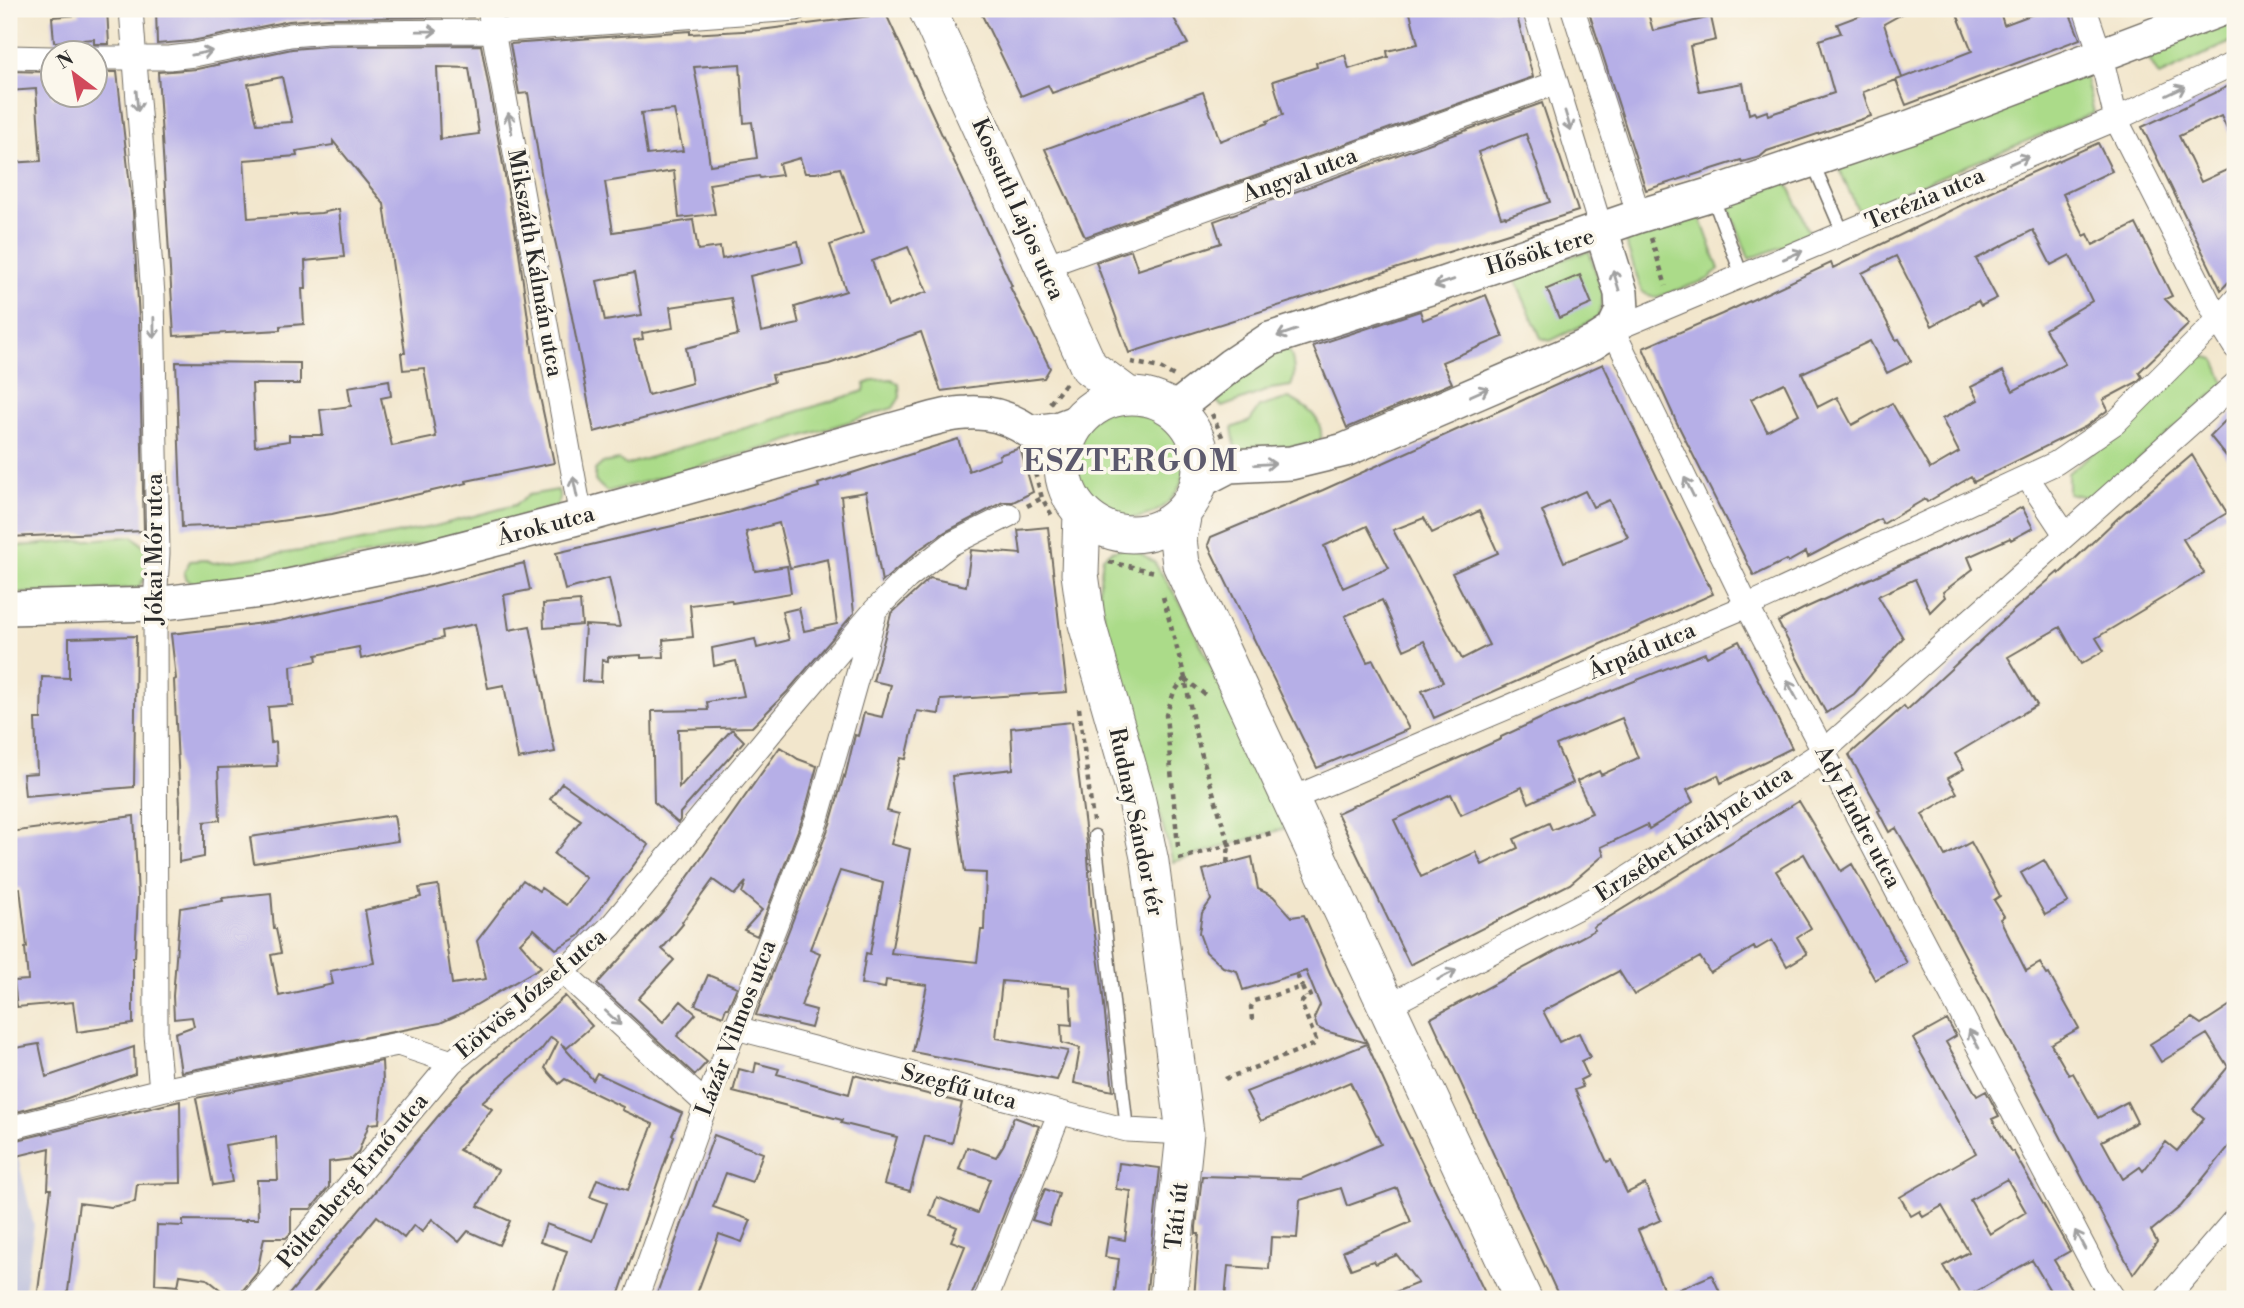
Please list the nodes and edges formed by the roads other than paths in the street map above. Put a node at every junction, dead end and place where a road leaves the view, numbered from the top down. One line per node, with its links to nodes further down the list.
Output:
1 (131, 9): 13 (street, Jókai Mór utca)
2 (796, 9): 8 (street)
3 (927, 9): 22 (main road, Kossuth Lajos utca)
4 (1534, 9): 15 (street)
5 (1573, 9): 19 (street)
6 (2085, 9): 9 (street)
7 (2222, 9): 9 (main road)
8 (491, 20): 13 (street, one-way to 8); 39 (street, Mikszáth Kálmán utca, one-way to 8)
9 (2101, 56): 16 (street); 17 (main road)
10 (9, 57): 11 (street)
11 (38, 58)
12 (108, 58): 13 (street)
13 (134, 58): 44 (street, Jókai Mór utca, one-way to 44)
14 (2235, 63): 16 (street, Terézia utca, one-way to 14)
15 (1556, 83): 20 (street, one-way to 20); 22 (street, Angyal utca)
16 (2116, 119): 21 (street, Terézia utca, one-way to 16); 25 (street)
17 (1812, 160): 18 (main road); 21 (lane)
18 (1712, 194): 19 (main road); 23 (lane)
19 (1639, 216): 20 (main road)
20 (1601, 229): 26 (main road, Hősök tere, one-way to 20); 31 (main road, Hősök tere, one-way to 31)
21 (1843, 233): 23 (street, Terézia utca, one-way to 21)
22 (1045, 266): 28 (main road, Kossuth Lajos utca)
23 (1742, 276): 26 (street, Terézia utca)
24 (2235, 300): 25 (street)
25 (2218, 320): 27 (street); 35 (street)
26 (1613, 330): 36 (main road, one-way to 26); 45 (street, Ady Endre utca, one-way to 26)
27 (2235, 347)
28 (1089, 367): 30 (main road); 32 (main road)
29 (2235, 384): 41 (street, Erzsébet királyné utca)
30 (1127, 395): 31 (main road); 32 (main road)
31 (1187, 399): 36 (main road)
32 (1084, 415): 33 (main road); 34 (main road)
33 (1032, 432): 34 (main road, Árok utca); 39 (main road, Árok utca)
34 (1061, 460): 37 (main road, Rudnay Sándor tér)
35 (2027, 477): 41 (street); 45 (street, Árpád utca)
36 (1204, 486): 40 (main road); 43 (main road)
37 (1082, 513): 40 (main road); 42 (main road, Rudnay Sándor tér)
38 (1009, 515): 47 (street, Eötvös József utca)
39 (581, 517): 44 (main road, Árok utca)
40 (1124, 533): 42 (main road); 43 (main road)
41 (2065, 534): 48 (street, Erzsébet királyné utca)
42 (1082, 555): 60 (main road, Rudnay Sándor tér)
43 (1170, 575): 49 (main road)
44 (155, 604): 46 (main road, Árok utca); 55 (street, Jókai Mór utca)
45 (1747, 606): 48 (street, Ady Endre utca, one-way to 45); 49 (street, Árpád utca)
46 (9, 608)
47 (875, 610): 51 (street, Eötvös József utca); 53 (street, Lázár Vilmos utca)
48 (1824, 751): 52 (street, Erzsébet királyné utca, one-way to 48); 67 (street, Ady Endre utca, one-way to 48)
49 (1297, 812): 52 (main road)
50 (1095, 836): 59 (lane, Rudnay Sándor tér)
51 (563, 972): 54 (street, Eötvös József utca); 56 (street, one-way to 56)
52 (1387, 1006): 66 (main road)
53 (736, 1028): 56 (street, Lázár Vilmos utca); 57 (street, Szegfű utca)
54 (452, 1062): 55 (street, Eötvös József utca); 62 (street, Pöltenberg Ernő utca)
55 (161, 1090): 58 (street, Eötvös József utca)
56 (706, 1104): 63 (street, Lázár Vilmos utca)
57 (1059, 1114): 59 (street, Szegfű utca); 64 (street)
58 (9, 1128)
59 (1126, 1130): 60 (street, Szegfű utca)
60 (1185, 1133): 65 (main road, Táti út)
61 (2235, 1219): 68 (street)
62 (254, 1299)
63 (636, 1299)
64 (986, 1299)
65 (1168, 1299)
66 (1523, 1299)
67 (2114, 1299)
68 (2166, 1299)

